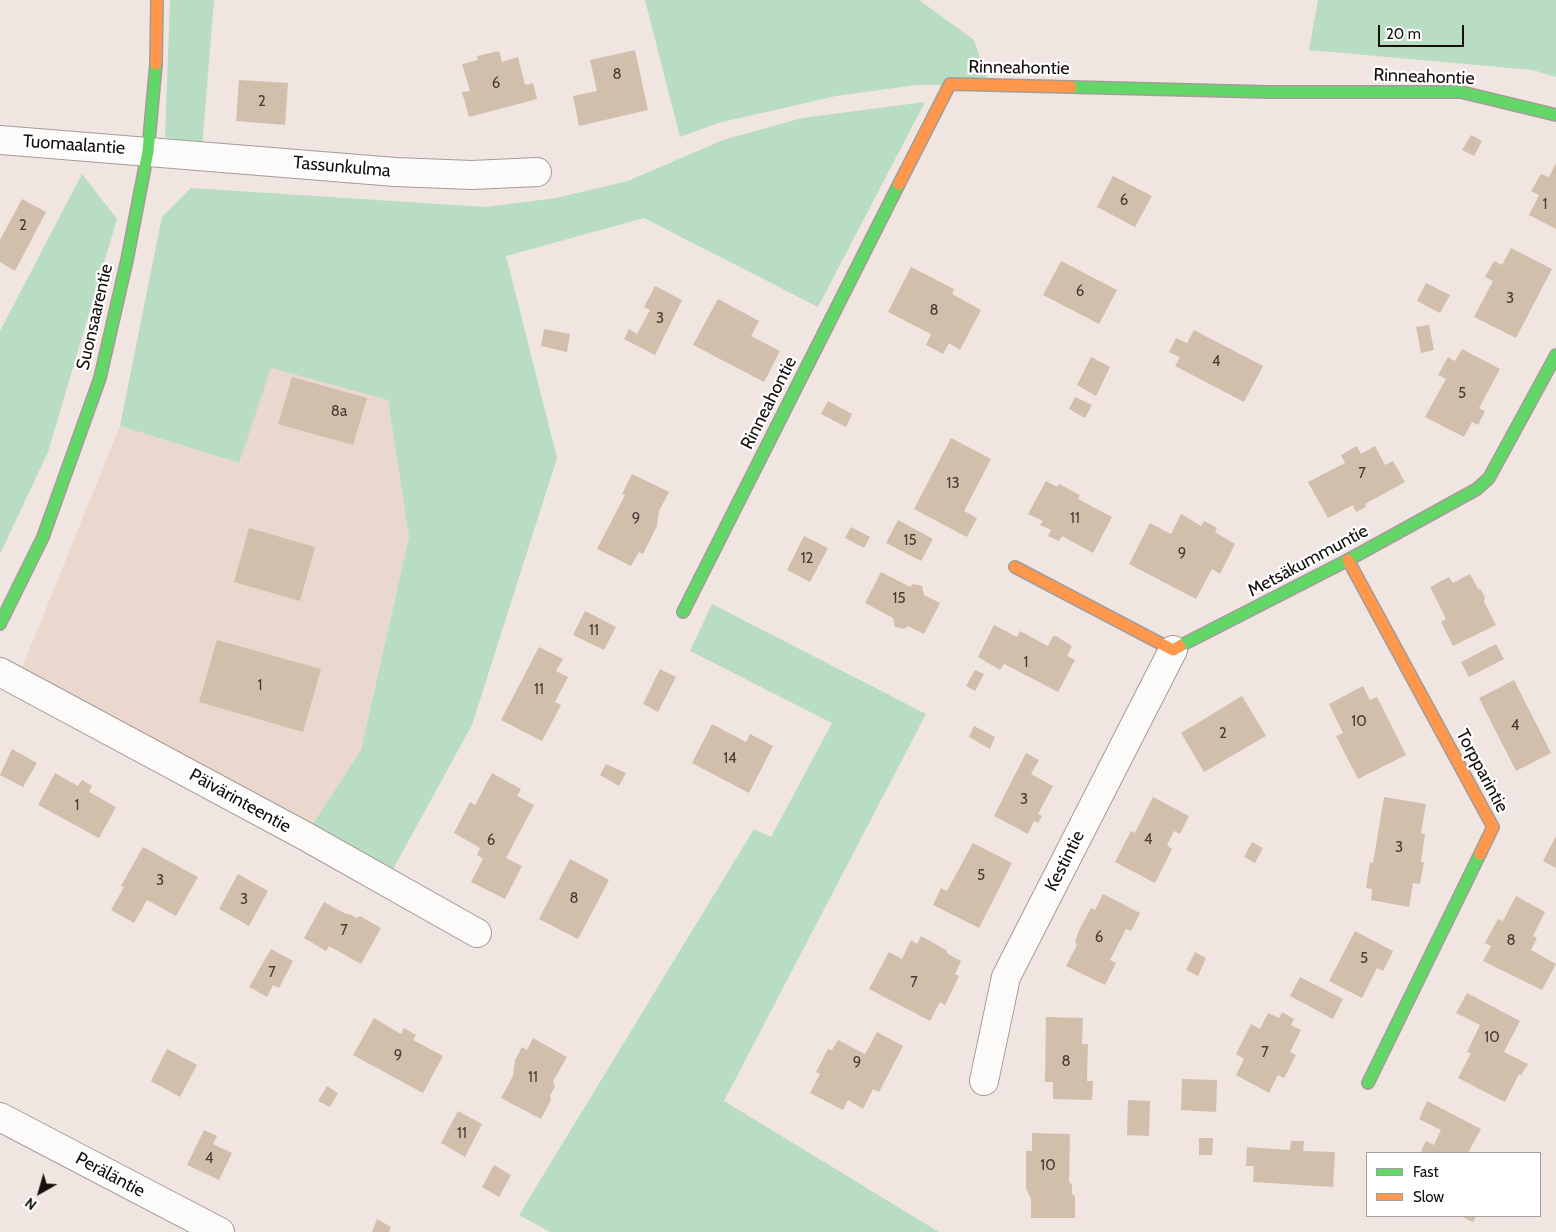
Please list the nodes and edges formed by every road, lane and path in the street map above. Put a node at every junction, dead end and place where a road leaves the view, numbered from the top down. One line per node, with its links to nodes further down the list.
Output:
1 (157, 0): 4 (street, Suonsaarentie)
2 (1556, 114): 9 (street, Rinneahontie)
3 (0, 140): 4 (street, Tuomaalantie)
4 (148, 151): 5 (street, Tassunkulma); 10 (street, Suonsaarentie)
5 (537, 172)
6 (1556, 355): 7 (street, Metsäkummuntie)
7 (1348, 560): 11 (street, Metsäkummuntie); 15 (street, Torpparintie)
8 (1015, 566): 11 (street)
9 (684, 612)
10 (0, 624)
11 (1173, 650): 14 (street, Kestintie)
12 (0, 672): 13 (street, Päivärinteentie)
13 (477, 934)
14 (984, 1081)
15 (1368, 1083)
16 (0, 1117): 17 (street, Peräläntie)
17 (220, 1232)

